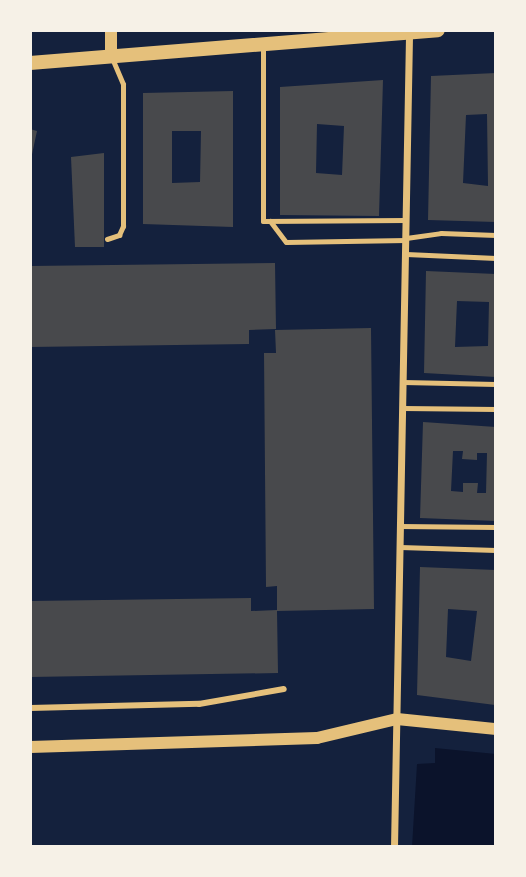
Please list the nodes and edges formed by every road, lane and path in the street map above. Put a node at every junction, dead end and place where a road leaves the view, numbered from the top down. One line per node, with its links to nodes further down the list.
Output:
1 (111, 30): 5 (street)
2 (438, 30): 3 (main road)
3 (409, 31): 4 (main road); 7 (street)
4 (263, 41): 5 (main road); 8 (lane)
5 (111, 55): 6 (main road); 10 (lane)
6 (30, 63)
7 (406, 220): 8 (lane); 11 (street)
8 (270, 221): 11 (lane)
9 (496, 234): 11 (lane)
10 (107, 239)
11 (406, 239): 12 (street)
12 (406, 254): 13 (lane); 14 (street)
13 (496, 258)
14 (403, 382): 15 (lane); 16 (street)
15 (496, 384)
16 (403, 408): 17 (lane); 18 (street)
17 (496, 409)
18 (400, 526): 19 (lane); 20 (street)
19 (496, 527)
20 (400, 547): 21 (lane); 24 (street)
21 (496, 550)
22 (284, 689): 23 (street)
23 (30, 708)
24 (397, 719): 25 (street); 26 (street); 27 (street)
25 (496, 729)
26 (30, 747)
27 (394, 847)

